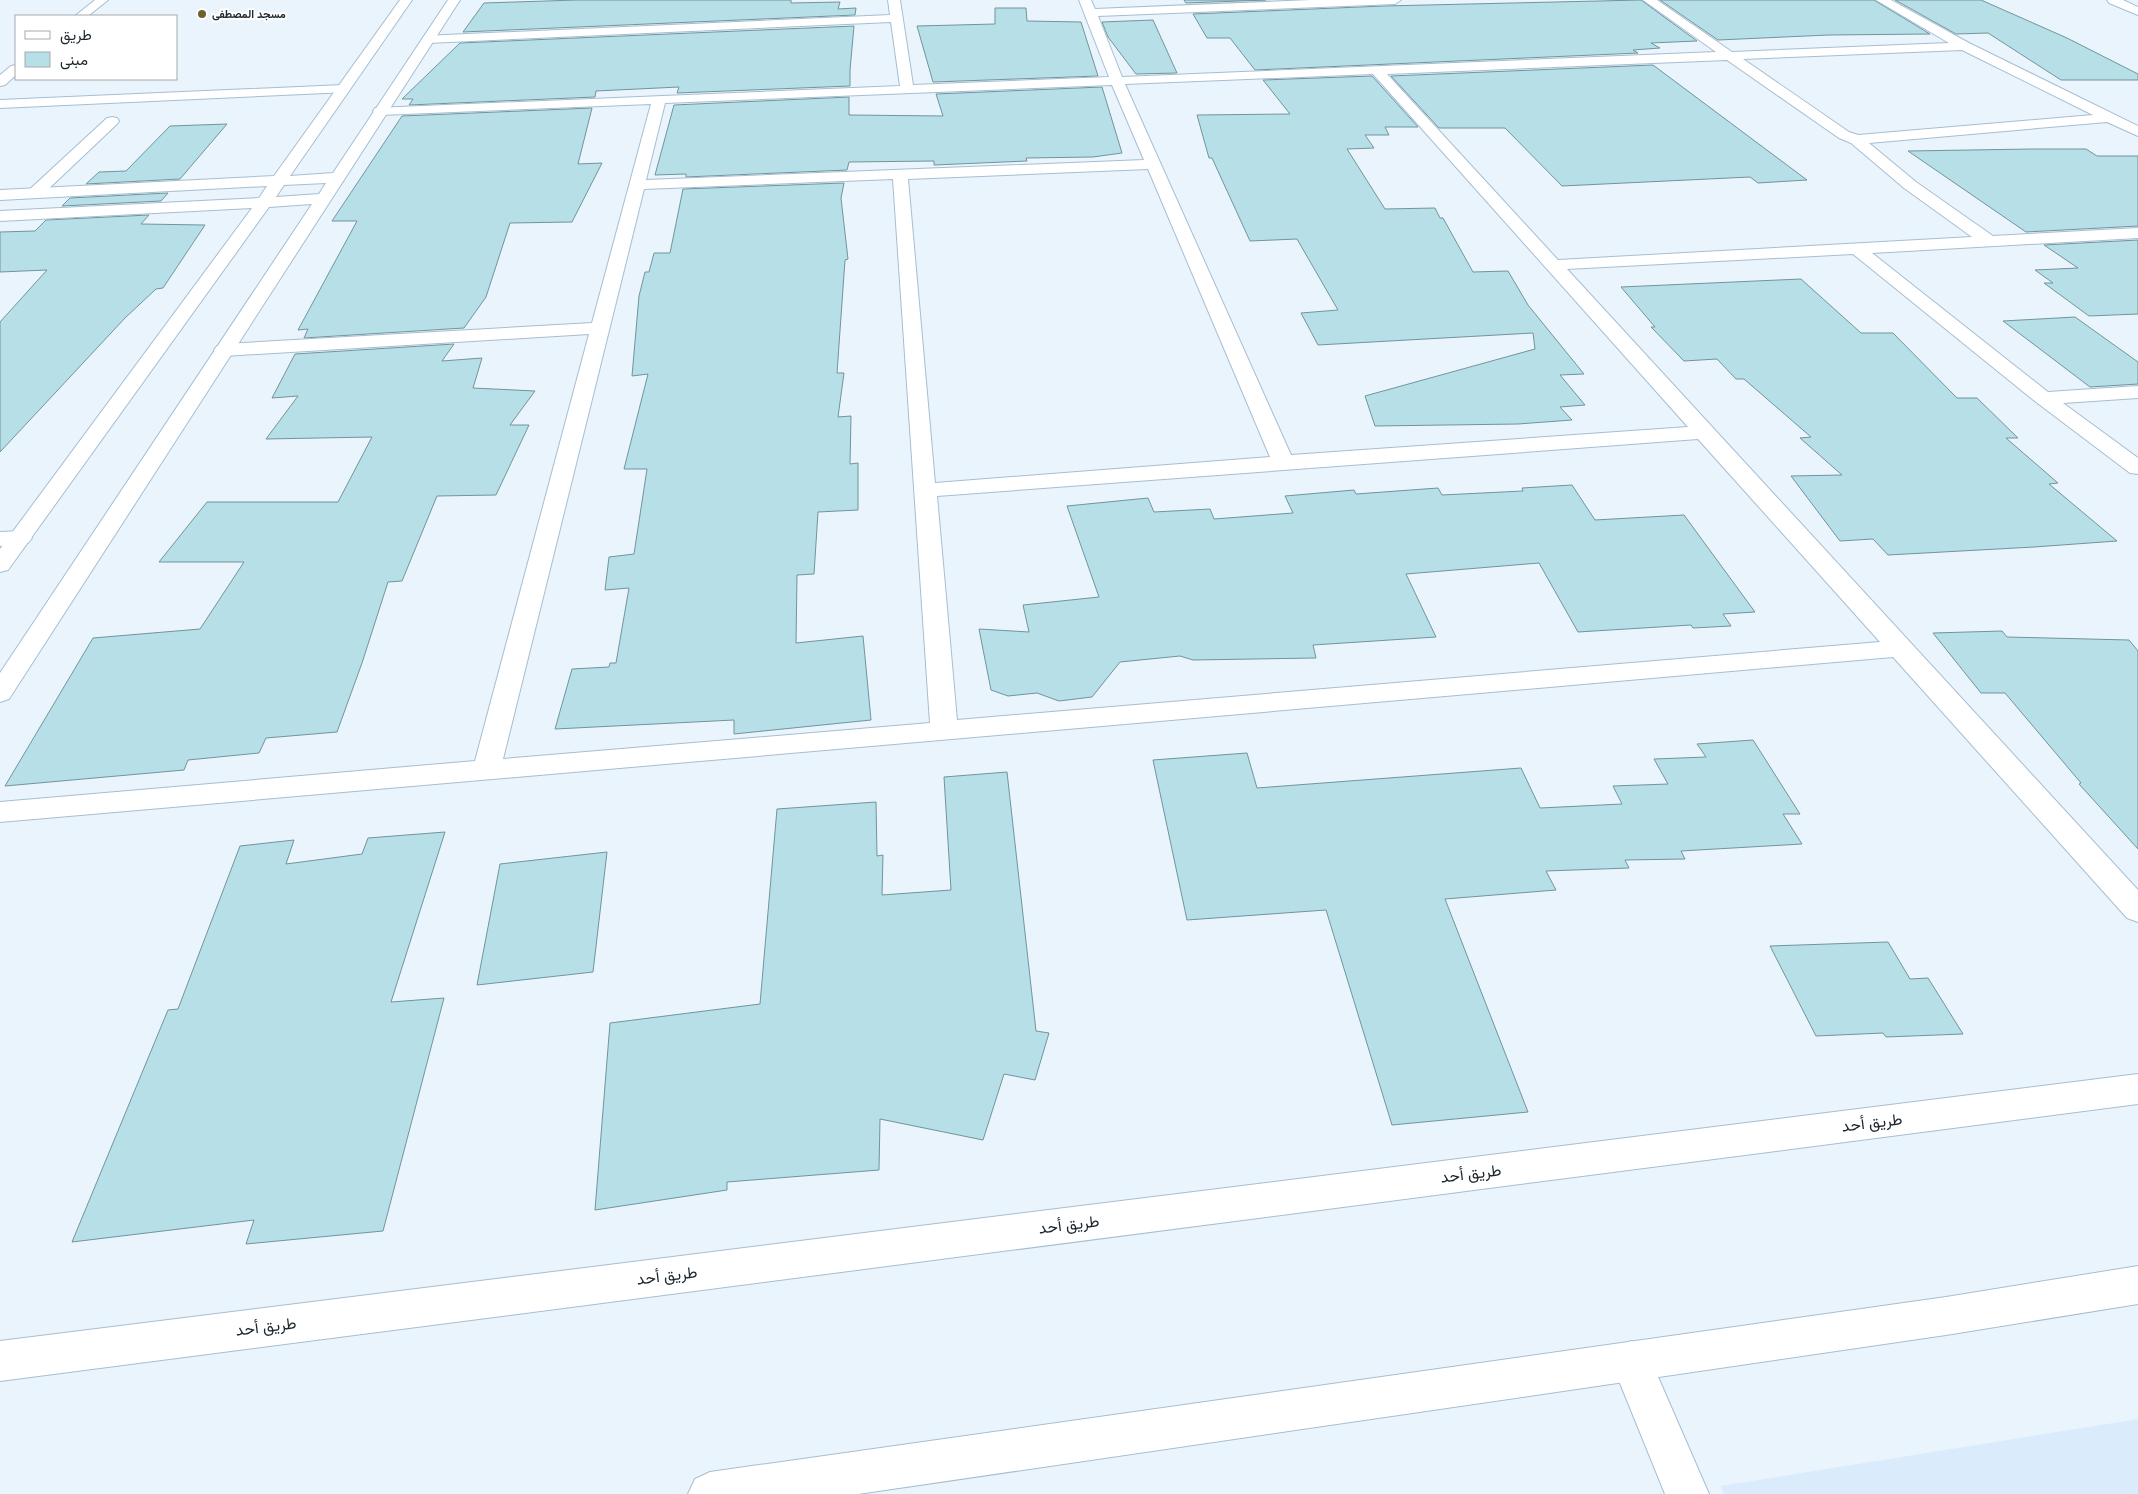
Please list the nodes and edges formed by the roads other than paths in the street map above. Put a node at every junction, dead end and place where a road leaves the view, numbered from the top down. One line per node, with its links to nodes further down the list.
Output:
1 (102, 0): 11 (street)
2 (406, 0): 20 (street)
3 (454, 0): 13 (street)
4 (894, 0): 12 (street)
5 (1395, 0): 9 (street)
6 (1648, 0): 15 (street)
7 (1882, 0): 14 (street)
8 (2113, 0): 10 (street)
9 (1087, 6): 18 (street)
10 (2138, 11)
11 (83, 15)
12 (896, 18): 13 (street); 21 (street)
13 (428, 39): 24 (street)
14 (1964, 46): 15 (street); 26 (street)
15 (1730, 55): 17 (street); 29 (street)
16 (15, 70): 19 (street)
17 (1376, 70): 18 (street); 43 (street)
18 (1117, 81): 21 (street); 30 (street)
19 (0, 82)
20 (343, 89): 23 (street); 33 (street)
21 (907, 90): 22 (street)
22 (659, 100): 24 (street); 34 (street)
23 (0, 104)
24 (380, 111): 32 (street)
25 (2138, 116): 26 (street)
26 (2109, 118): 28 (street); 29 (street)
27 (112, 121): 35 (street)
28 (2138, 132)
29 (1856, 140): 41 (street)
30 (1153, 164): 31 (street); 49 (street)
31 (900, 174): 34 (street); 51 (street)
32 (335, 178): 33 (street); 37 (street)
33 (277, 181): 35 (street); 38 (street)
34 (637, 185): 44 (street)
35 (35, 193): 36 (street)
36 (0, 195)
37 (322, 199): 38 (street); 45 (street)
38 (264, 202): 39 (street); 52 (street)
39 (0, 216)
40 (2138, 233): 41 (street)
41 (1989, 241): 42 (street)
42 (1856, 248): 43 (street); 47 (street)
43 (1553, 265): 48 (street)
44 (600, 328): 45 (street); 57 (street)
45 (224, 350): 55 (street)
46 (2138, 392): 47 (street)
47 (2043, 398): 50 (street)
48 (1705, 432): 49 (street); 54 (street)
49 (1283, 462): 51 (street)
50 (2138, 468)
51 (925, 490): 56 (street)
52 (10, 539): 53 (street)
53 (0, 565)
54 (1901, 648): 56 (street); 59 (street)
55 (0, 693)
56 (944, 731): 57 (street)
57 (486, 771): 58 (street)
58 (0, 812)
59 (2138, 910)
60 (2138, 1089): 62 (street, طريق أحد)
61 (2138, 1285): 63 (street)
62 (0, 1361)
63 (1630, 1361): 64 (street); 65 (street)
64 (710, 1494)
65 (1687, 1494)

